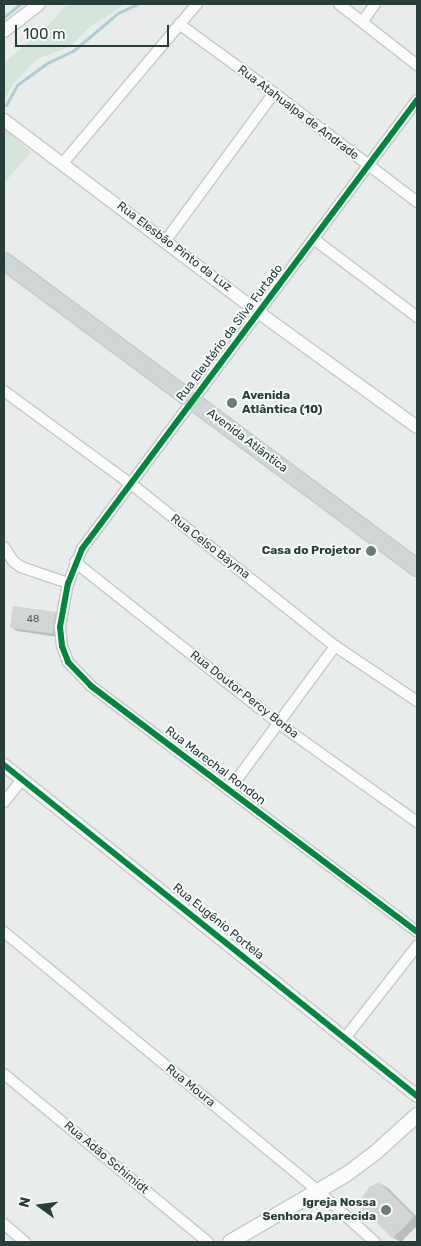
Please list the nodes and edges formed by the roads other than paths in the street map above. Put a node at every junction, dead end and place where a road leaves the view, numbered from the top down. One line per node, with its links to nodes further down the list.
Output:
1 (39, 4): 7 (street)
2 (197, 4): 6 (street)
3 (339, 4): 5 (street)
4 (375, 4): 5 (street)
5 (363, 20): 8 (street)
6 (179, 24): 9 (street, Rua Atahualpa de Andrade); 12 (street)
7 (4, 31)
8 (417, 65)
9 (274, 93): 13 (street, Rua Atahualpa de Andrade); 15 (street)
10 (417, 100): 13 (street, Rua Eleutério da Silva Furtado)
11 (4, 120): 12 (street, Rua Elesbão Pinto da Luz)
12 (63, 163): 15 (street, Rua Elesbão Pinto da Luz)
13 (369, 168): 14 (street, Rua Atahualpa de Andrade); 16 (street, Rua Eleutério da Silva Furtado)
14 (417, 202)
15 (166, 240): 19 (street, Rua Elesbão Pinto da Luz)
16 (314, 240): 19 (street, Rua Eleutério da Silva Furtado); 20 (street)
17 (4, 249): 21 (main road, Avenida Atlântica)
18 (4, 261): 21 (main road, Avenida Atlântica)
19 (258, 312): 23 (street, Rua Eleutério da Silva Furtado); 24 (street, Rua Elesbão Pinto da Luz)
20 (417, 317)
21 (88, 318): 23 (main road, Avenida Atlântica)
22 (4, 390): 25 (street, Rua Celso Bayma)
23 (195, 397): 25 (street, Rua Eleutério da Silva Furtado); 28 (main road, Avenida Atlântica)
24 (417, 427)
25 (130, 484): 27 (street, Rua Eleutério da Silva Furtado); 30 (street, Rua Celso Bayma)
26 (4, 548): 29 (street)
27 (75, 562): 29 (street, Rua Eleutério da Silva Furtado); 32 (street, Rua Doutor Percy Borba)
28 (417, 564)
29 (68, 582): 35 (street, Rua Marechal Rondon)
30 (335, 646): 31 (street, Rua Celso Bayma); 32 (street)
31 (417, 701)
32 (278, 723): 35 (street); 37 (street, Rua Doutor Percy Borba)
33 (4, 765): 34 (street, Rua Eugênio Portela)
34 (22, 780): 36 (street); 41 (street, Rua Eugênio Portela)
35 (229, 790): 39 (street, Rua Marechal Rondon)
36 (4, 802)
37 (417, 822)
38 (4, 932): 45 (street, Rua Moura)
39 (417, 932)
40 (417, 946): 41 (street)
41 (345, 1038): 43 (street, Rua Eugênio Portela)
42 (4, 1074): 48 (street, Rua Adão Schimidt)
43 (417, 1096)
44 (417, 1115): 45 (main road)
45 (318, 1191): 49 (main road); 50 (street, Rua Moura)
46 (4, 1224): 47 (street)
47 (25, 1242)
48 (208, 1242)
49 (230, 1242)
50 (375, 1242)

